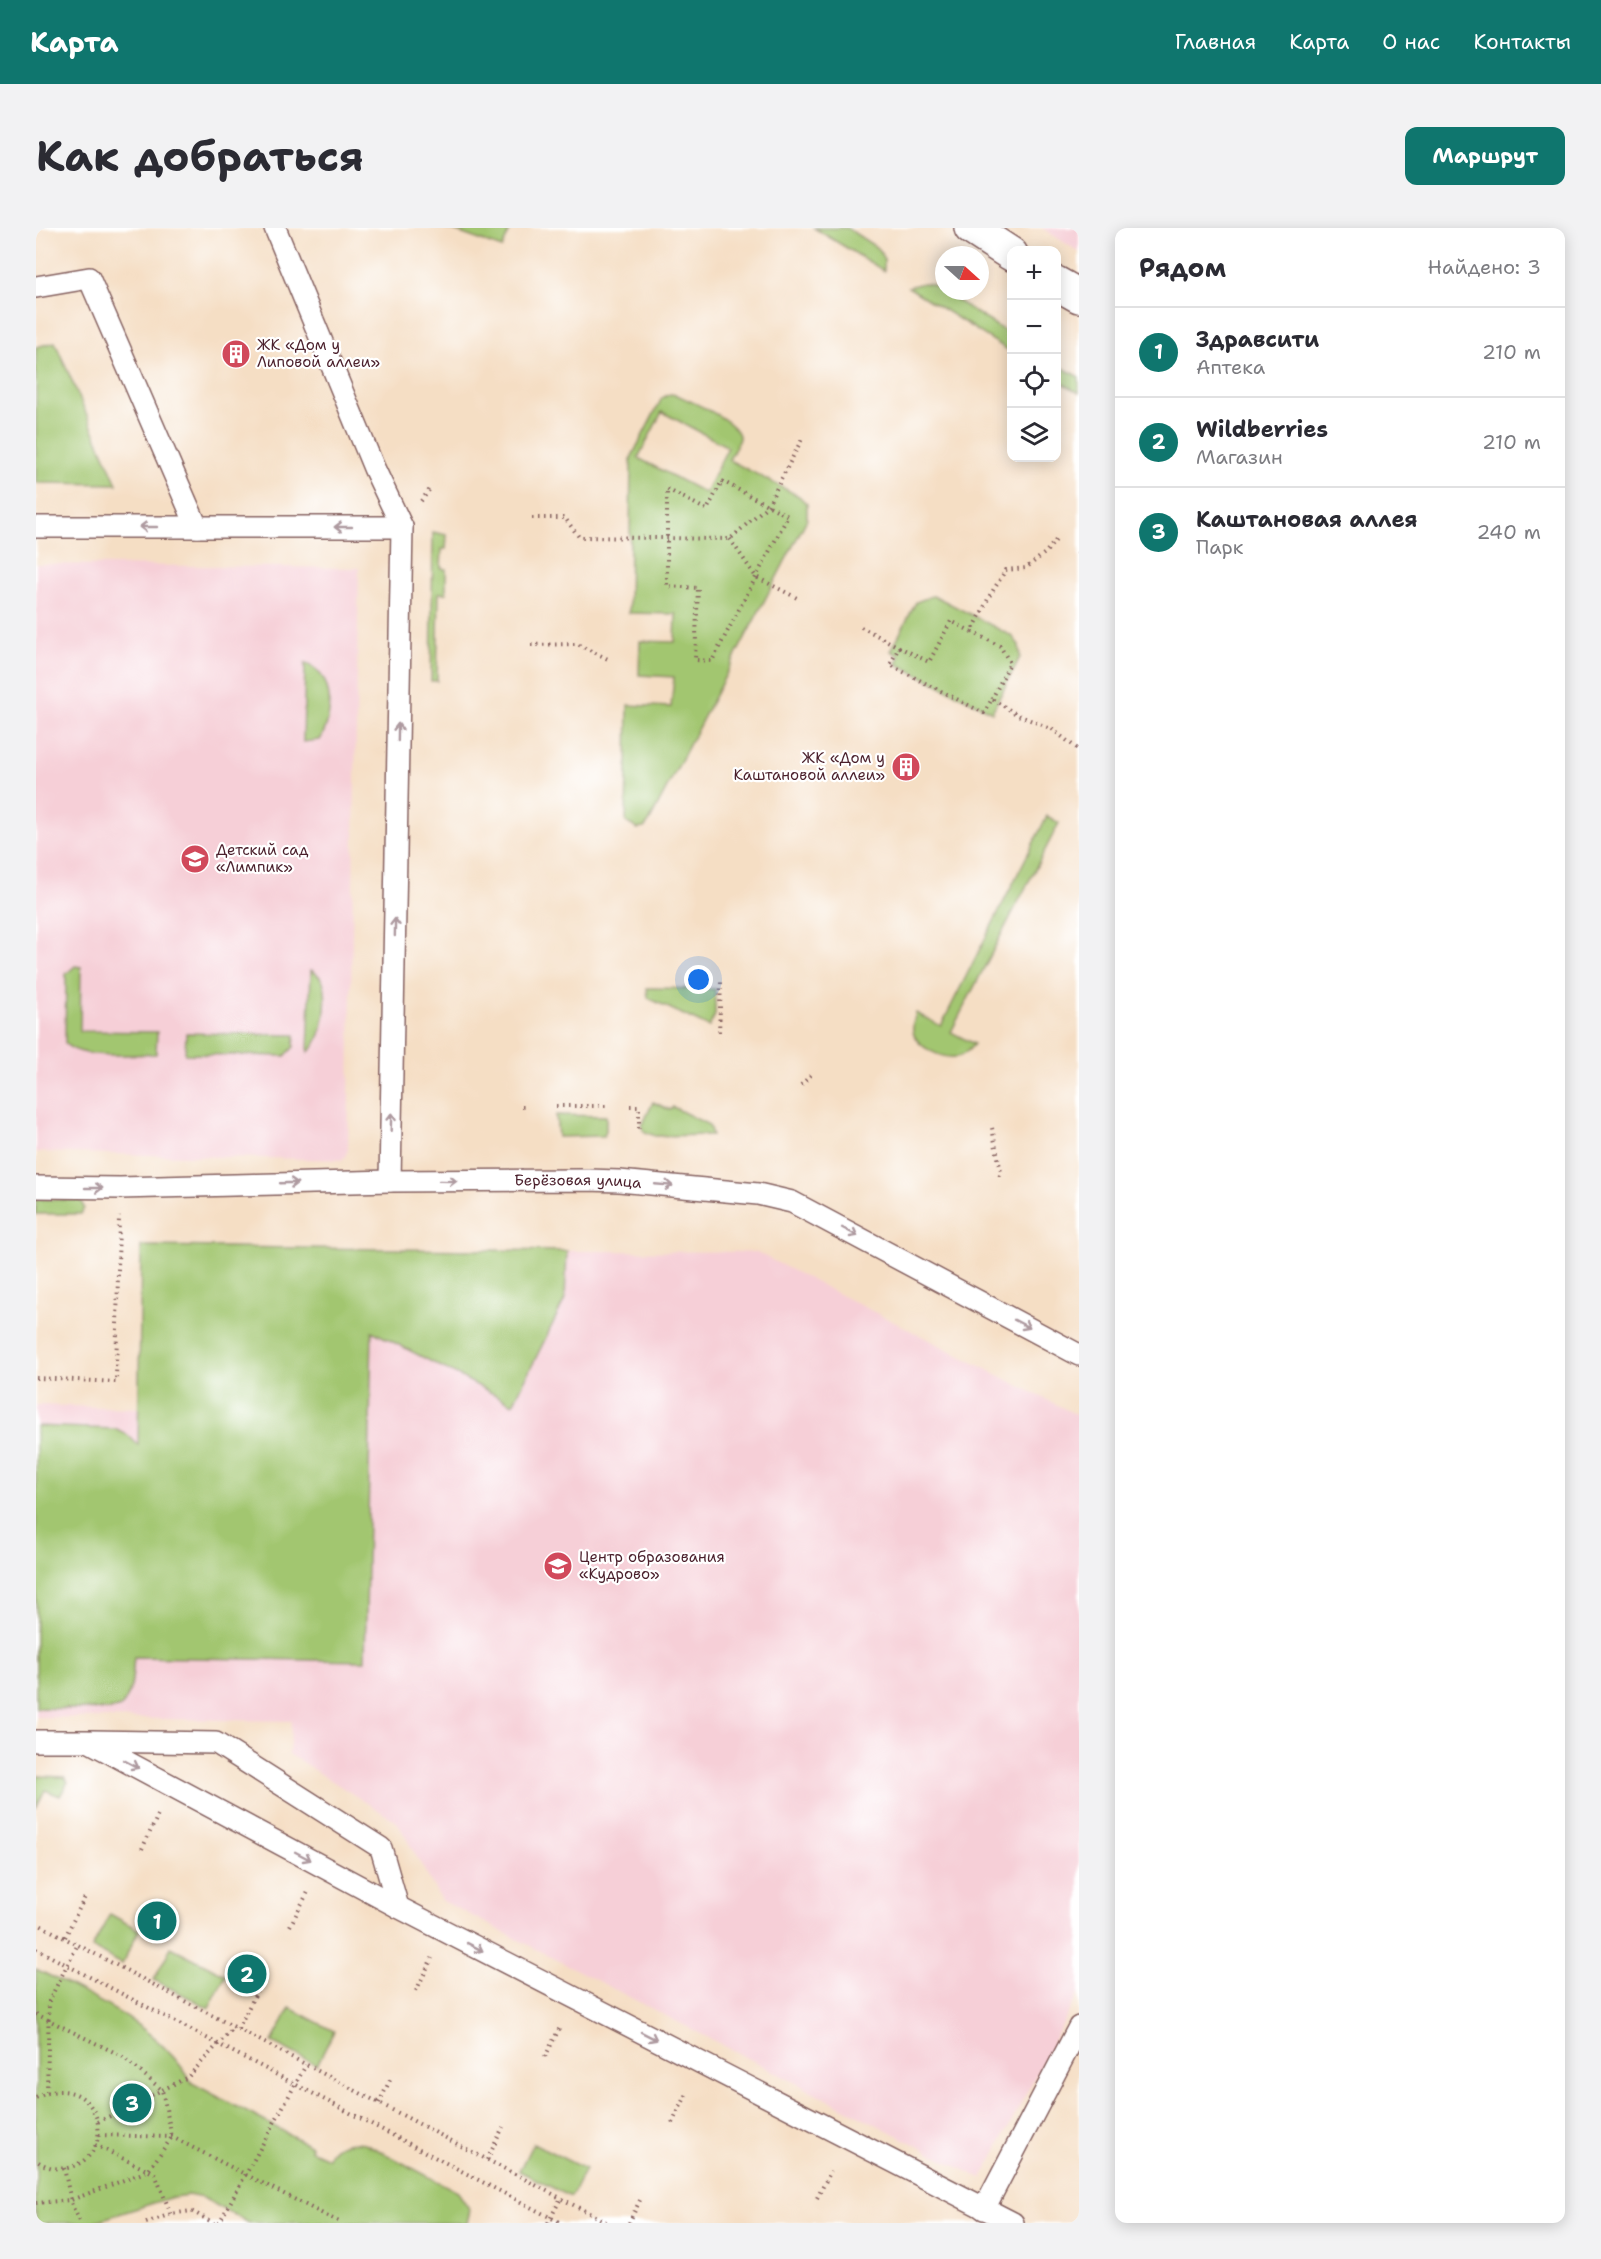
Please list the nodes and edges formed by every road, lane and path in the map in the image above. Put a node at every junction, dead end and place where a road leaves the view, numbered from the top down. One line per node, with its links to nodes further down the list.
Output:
1 (275, 228): 12 (lane)
2 (971, 228): 3 (street)
3 (1007, 251)
4 (1061, 286): 6 (street)
5 (36, 287): 11 (lane)
6 (1079, 296)
7 (803, 437): 8 (path)
8 (768, 506): 13 (path); 14 (path); 16 (path)
9 (532, 518): 13 (path)
10 (36, 527): 11 (lane, one-way to 10)
11 (197, 527): 12 (lane, one-way to 11)
12 (402, 527): 37 (lane, one-way to 12)
13 (667, 538): 14 (path); 16 (path)
14 (730, 539): 16 (path)
15 (1056, 540): 19 (path)
16 (756, 577): 17 (path)
17 (796, 598)
18 (861, 627): 21 (path)
19 (972, 632): 21 (path); 23 (path)
20 (531, 645): 22 (path)
21 (899, 647): 23 (path)
22 (608, 659)
23 (992, 699): 24 (path)
24 (1079, 750)
25 (721, 982): 26 (path)
26 (719, 1032)
27 (812, 1074): 28 (path)
28 (801, 1085)
29 (556, 1106): 30 (path)
30 (606, 1106)
31 (630, 1106): 35 (path)
32 (522, 1107): 33 (path)
33 (528, 1107)
34 (992, 1128): 36 (path)
35 (639, 1132)
36 (999, 1178)
37 (390, 1180): 39 (lane, Берёзовая улица, one-way to 37); 40 (lane, Берёзовая улица, one-way to 40)
38 (36, 1187): 39 (lane, Берёзовая улица, one-way to 39)
39 (120, 1188): 41 (path)
40 (1079, 1355)
41 (36, 1378)
42 (36, 1741): 43 (lane)
43 (88, 1741): 48 (lane, one-way to 48); 48 (lane)
44 (159, 1813): 45 (path)
45 (142, 1849)
46 (308, 1892): 50 (path)
47 (85, 1897): 51 (path)
48 (398, 1907): 90 (lane, one-way to 90)
49 (36, 1923): 51 (path)
50 (290, 1926)
51 (65, 1937): 52 (path)
52 (78, 1944): 55 (path); 62 (path)
53 (36, 1949): 55 (path)
54 (432, 1958): 57 (path)
55 (67, 1965): 59 (path); 63 (path)
56 (257, 1991): 62 (path)
57 (416, 1991)
58 (36, 2014): 59 (path)
59 (48, 2019): 68 (path); 69 (path)
60 (560, 2026): 64 (path)
61 (1079, 2027): 90 (lane)
62 (236, 2028): 63 (path); 65 (path)
63 (218, 2044): 67 (path); 68 (path)
64 (544, 2058)
65 (306, 2065): 67 (path); 72 (path)
66 (391, 2078): 72 (path)
67 (295, 2084): 84 (path); 92 (path)
68 (162, 2090): 73 (path); 77 (path)
69 (47, 2092): 71 (path); 73 (path)
70 (687, 2094): 74 (path)
71 (36, 2097)
72 (379, 2103): 80 (path)
73 (98, 2122): 76 (path)
74 (672, 2124)
75 (503, 2127): 80 (path)
76 (99, 2135): 77 (path); 78 (path)
77 (172, 2138): 82 (path); 84 (path)
78 (95, 2145): 81 (path); 82 (path)
79 (36, 2160): 81 (path)
80 (487, 2160): 85 (path)
81 (64, 2168): 88 (path)
82 (148, 2171): 88 (path); 91 (path)
83 (831, 2171): 87 (path)
84 (246, 2174): 96 (path); 97 (path)
85 (561, 2198): 92 (path); 100 (path)
86 (641, 2198): 101 (path)
87 (817, 2198)
88 (70, 2200): 89 (path); 93 (path)
89 (36, 2203)
90 (984, 2209): 102 (lane)
91 (171, 2214): 94 (path); 95 (path)
92 (551, 2218): 98 (path); 99 (path)
93 (81, 2223)
94 (146, 2223)
95 (214, 2223)
96 (219, 2223)
97 (341, 2223)
98 (548, 2223)
99 (561, 2223)
100 (608, 2223)
101 (629, 2223)
102 (1013, 2223)

